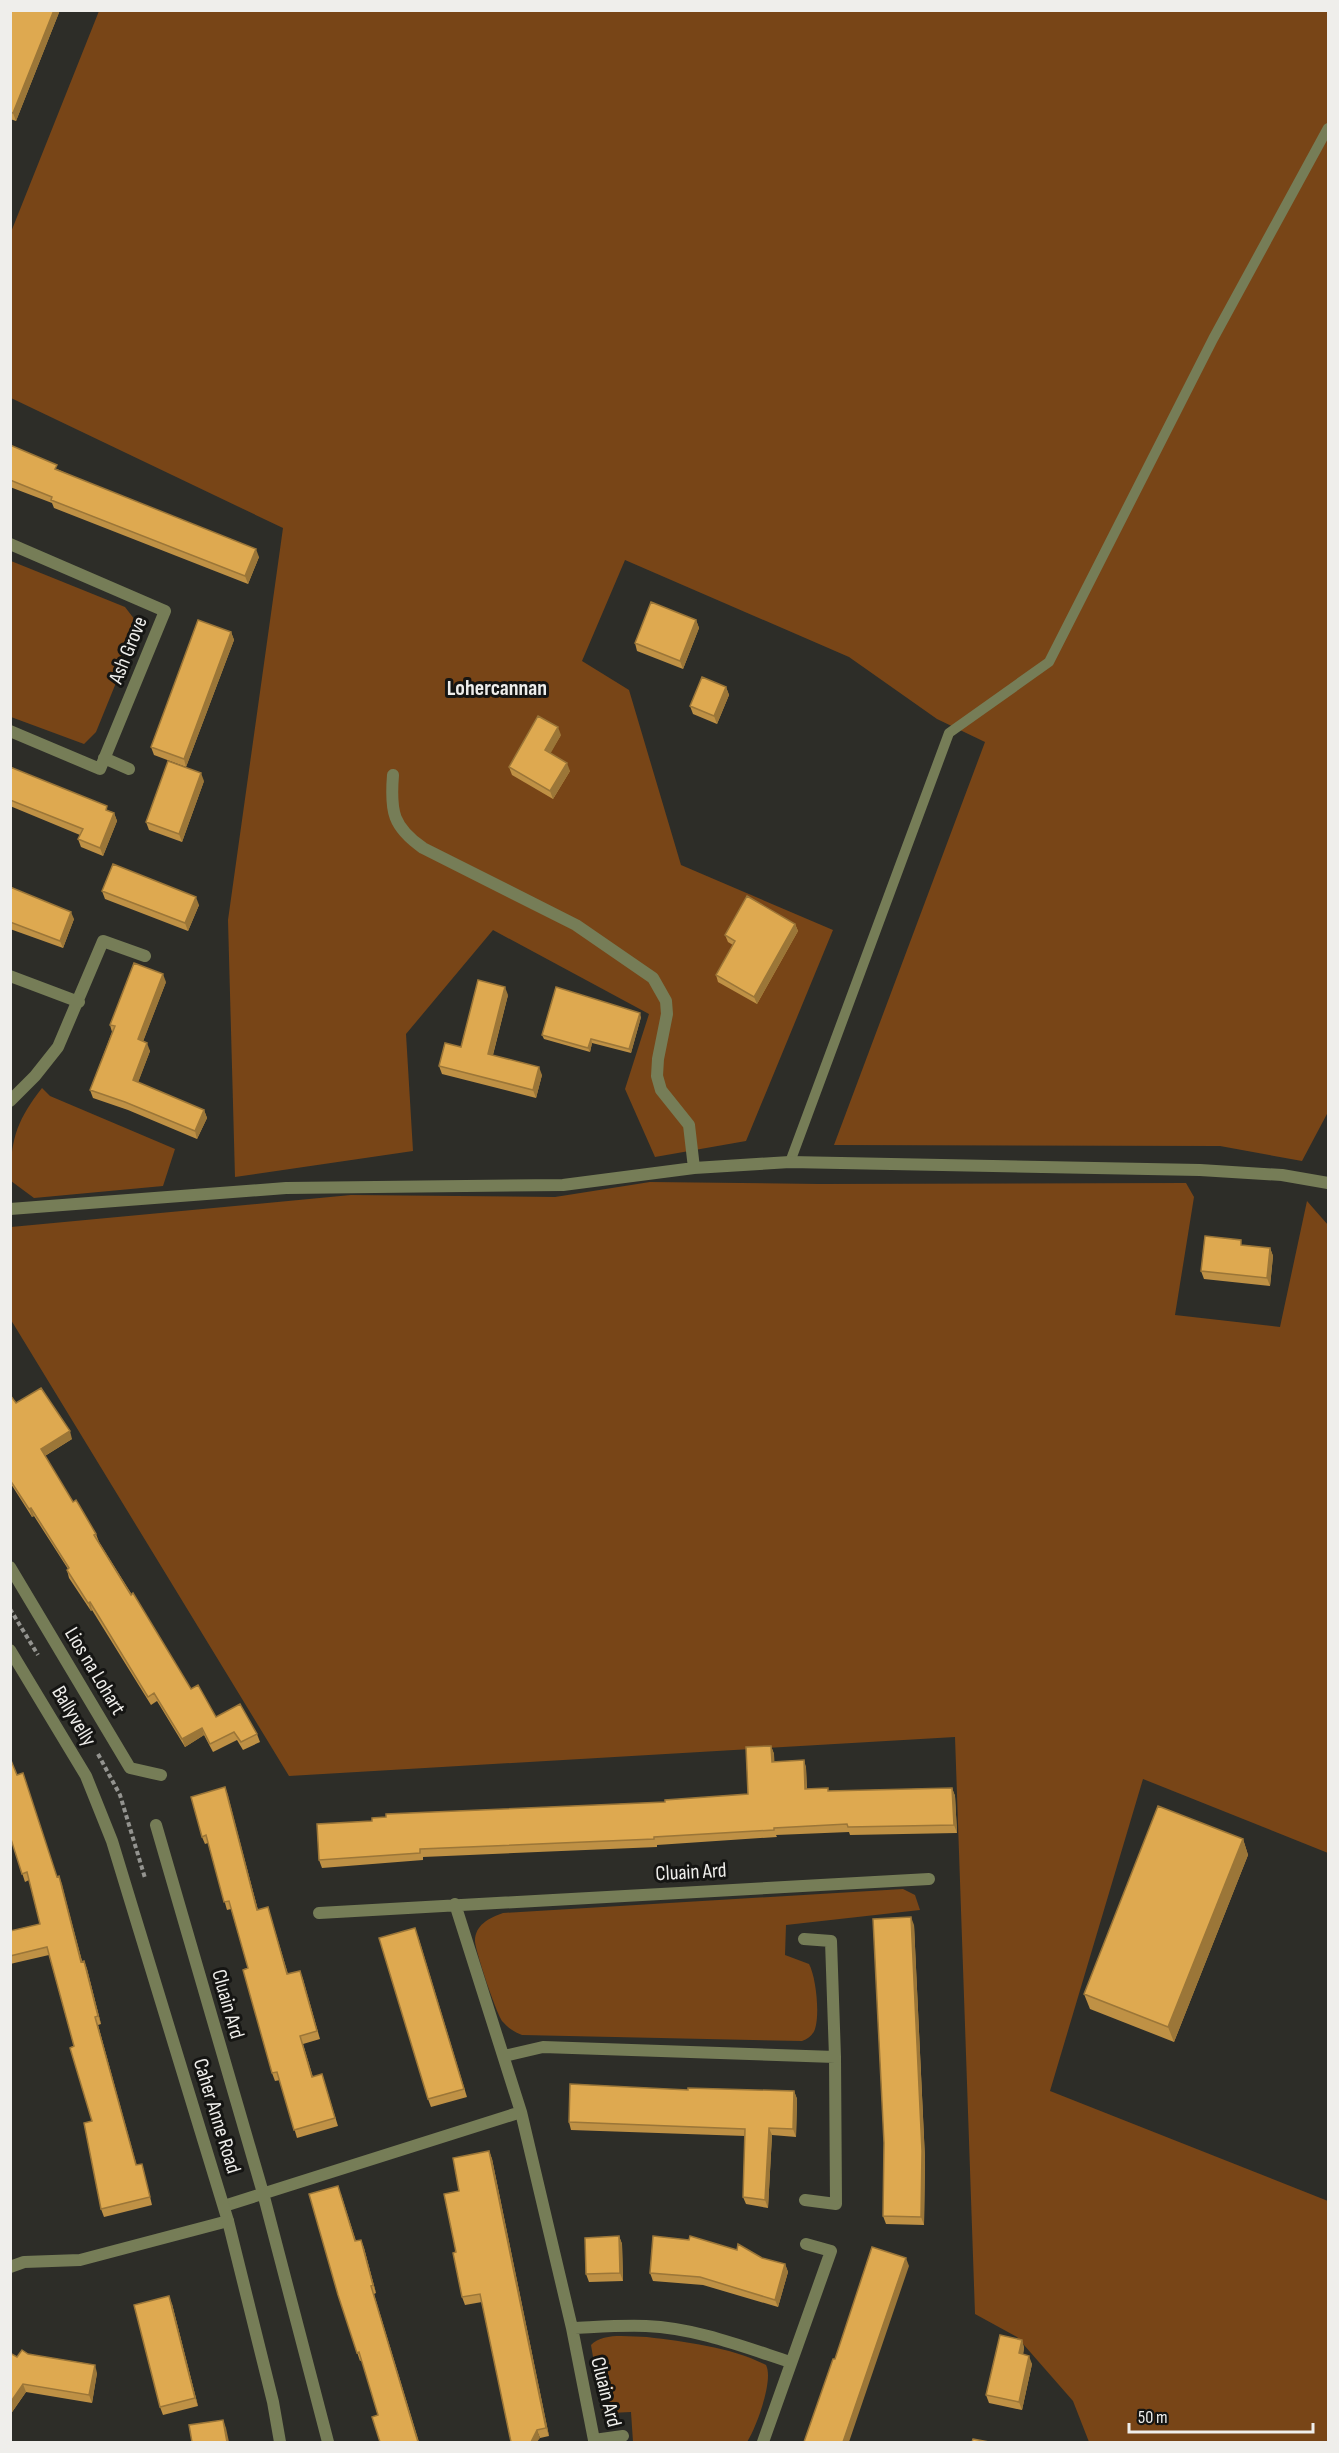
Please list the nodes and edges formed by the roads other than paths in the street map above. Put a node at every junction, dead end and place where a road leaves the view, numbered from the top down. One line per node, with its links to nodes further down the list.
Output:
1 (1329, 128): 11 (lane)
2 (10, 544): 4 (street, Ash Grove)
3 (10, 730): 4 (street)
4 (104, 758): 5 (street)
5 (129, 769)
6 (393, 775): 12 (street)
7 (145, 956): 9 (street)
8 (10, 976): 9 (street)
9 (79, 1002): 10 (street)
10 (10, 1101)
11 (790, 1162): 12 (street); 13 (street)
12 (694, 1168): 14 (street)
13 (1329, 1183)
14 (10, 1209)
15 (10, 1567): 17 (street, Lios na Lohart)
16 (10, 1650): 18 (street, Ballyvelly)
17 (161, 1775)
18 (100, 1804): 29 (street, Caher Anne Road)
19 (156, 1825): 27 (street, Cluain Ard)
20 (929, 1879): 21 (street, Cluain Ard)
21 (455, 1904): 22 (street, Cluain Ard); 24 (street, Cluain Ard)
22 (319, 1912)
23 (804, 1939): 25 (street)
24 (504, 2056): 25 (street); 26 (street, Cluain Ard)
25 (835, 2057): 28 (street)
26 (521, 2112): 27 (street); 33 (street, Cluain Ard)
27 (263, 2193): 29 (street); 37 (street, Cluain Ard)
28 (805, 2200)
29 (224, 2206): 30 (street, Caher Anne Road)
30 (228, 2221): 32 (street); 36 (street, Caher Anne Road)
31 (806, 2244): 34 (street)
32 (10, 2267)
33 (572, 2328): 34 (street, Cluain Ard); 35 (street, Cluain Ard)
34 (790, 2362): 38 (street)
35 (623, 2436)
36 (280, 2442)
37 (328, 2442)
38 (763, 2442)

